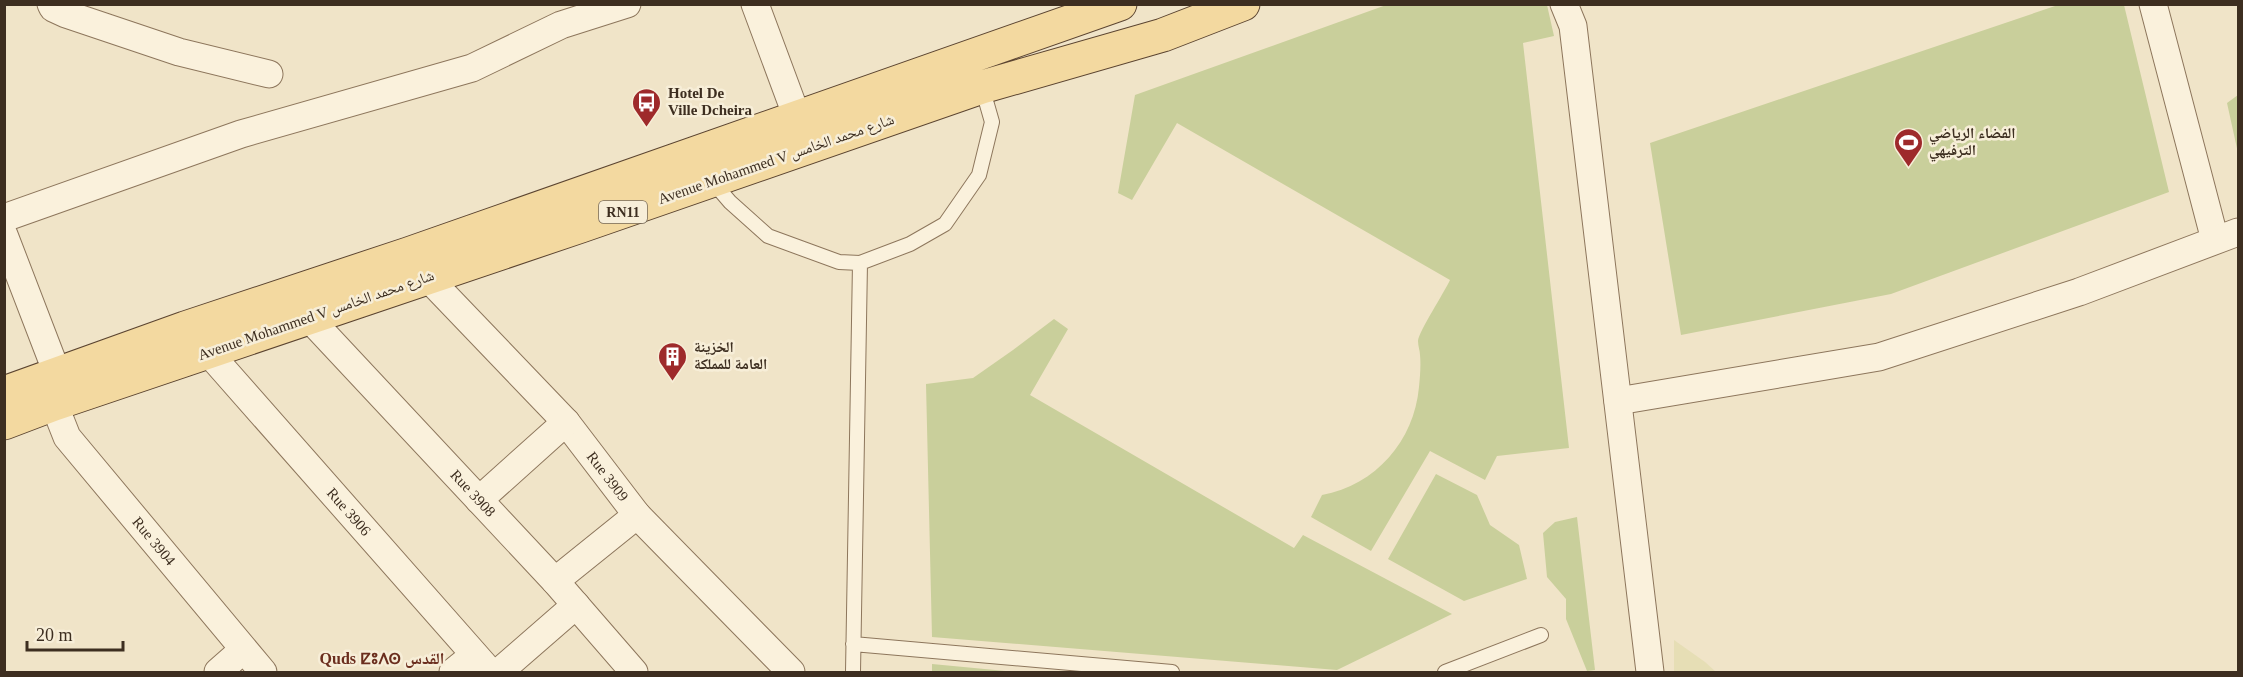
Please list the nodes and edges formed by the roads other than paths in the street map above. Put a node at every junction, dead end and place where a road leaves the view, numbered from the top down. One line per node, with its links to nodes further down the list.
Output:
1 (51, 4): 8 (street)
2 (755, 4): 10 (street)
3 (1120, 4): 10 (main road, Avenue Mohammed V شارع محمد الخامس / RN11)
4 (1243, 4): 9 (main road, Avenue Mohammed V شارع محمد الخامس / RN11)
5 (2153, 4): 14 (street)
6 (613, 7): 12 (street)
7 (1571, 12): 21 (street)
8 (269, 74)
9 (982, 87): 11 (main road, Avenue Mohammed V شارع محمد الخامس / RN11); 15 (lane)
10 (797, 117): 19 (main road, Avenue Mohammed V شارع محمد الخامس / RN11)
11 (712, 181): 15 (lane); 16 (main road, Avenue Mohammed V شارع محمد الخامس / RN11)
12 (4, 218)
13 (4, 235): 19 (street, Rue 3904)
14 (2227, 236): 21 (street)
15 (860, 263): 29 (lane)
16 (428, 278): 17 (main road, Avenue Mohammed V شارع محمد الخامس / RN11); 22 (street, Rue 3909)
17 (309, 318): 18 (main road, Avenue Mohammed V شارع محمد الخامس / RN11); 24 (street, Rue 3908)
18 (208, 352): 19 (main road, Avenue Mohammed V شارع محمد الخامس / RN11); 31 (street, Rue 3906)
19 (55, 389): 20 (main road, Avenue Mohammed V شارع محمد الخامس / RN11); 23 (main road, Avenue Mohammed V شارع محمد الخامس / RN11); 30 (street, Rue 3904)
20 (4, 393)
21 (1618, 401): 41 (street)
22 (566, 422): 24 (street); 25 (street, Rue 3909)
23 (4, 423)
24 (479, 500): 26 (street, Rue 3908)
25 (637, 514): 26 (street); 37 (street, Rue 3909)
26 (555, 581): 27 (street, Rue 3908)
27 (576, 605): 35 (street); 36 (street, Rue 3908)
28 (1541, 634): 40 (lane)
29 (853, 644): 38 (lane); 39 (lane)
30 (243, 650): 32 (street); 33 (street, Rue 3904)
31 (482, 664): 34 (street)
32 (218, 672)
33 (263, 672)
34 (453, 672)
35 (499, 672)
36 (634, 672)
37 (791, 672)
38 (853, 672)
39 (1172, 672)
40 (1445, 672)
41 (1650, 672)

